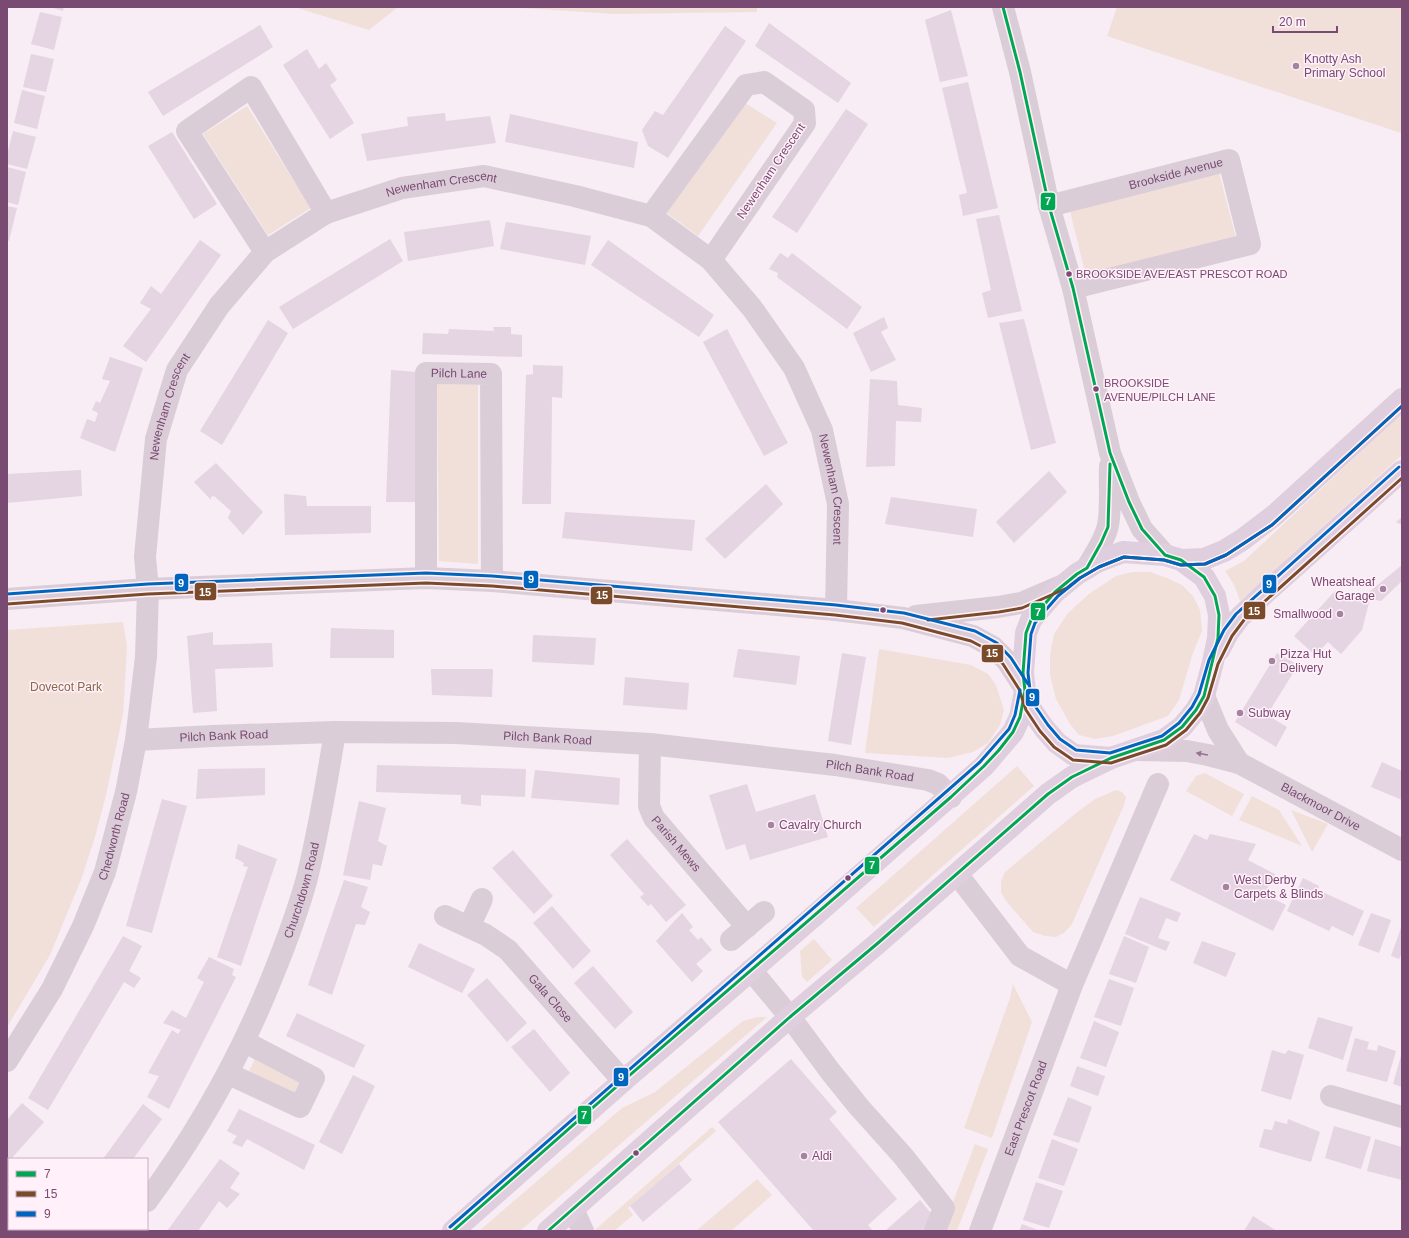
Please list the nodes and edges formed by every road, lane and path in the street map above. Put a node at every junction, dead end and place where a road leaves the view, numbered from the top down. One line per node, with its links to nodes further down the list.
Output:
1 (1003, 7): 2 (street)
2 (1049, 206): 7 (street); 7 (street, Brookside Avenue)
3 (326, 212): 4 (street, Newenham Crescent); 5 (street, Newenham Crescent); 5 (street)
4 (651, 216): 6 (street, Newenham Crescent); 6 (street, Newenham Crescent)
5 (265, 252): 16 (street, Newenham Crescent)
6 (711, 260): 18 (street, Newenham Crescent)
7 (1073, 288): 9 (street)
8 (1402, 399): 11 (highway)
9 (1110, 453): 11 (street); 12 (street)
10 (1402, 471): 20 (highway)
11 (1173, 558): 12 (highway); 20 (highway)
12 (1087, 568): 15 (highway)
13 (426, 578): 14 (street); 14 (street, Pilch Lane); 16 (street)
14 (492, 581): 18 (street)
15 (1065, 584): 19 (street); 21 (highway)
16 (148, 589): 17 (street); 24 (street, Chedworth Road)
17 (7, 599)
18 (836, 610): 19 (street)
19 (903, 618): 21 (street)
20 (1213, 662): 22 (highway)
21 (1025, 689): 27 (highway); 30 (highway)
22 (1204, 696): 26 (highway); 28 (street, Blackmoor Drive)
23 (335, 732): 24 (street, Pilch Bank Road); 25 (street, Pilch Bank Road); 40 (street, Churchdown Road)
24 (136, 740): 41 (street, Chedworth Road)
25 (650, 744): 30 (street, Pilch Bank Road); 34 (street, Parish Mews)
26 (1137, 750): 27 (highway); 28 (street, Blackmoor Drive, one-way to 26)
27 (1111, 758): 32 (highway)
28 (1239, 763): 31 (street, Blackmoor Drive)
29 (1158, 784): 38 (street, East Prescot Road)
30 (950, 797): 37 (highway)
31 (1402, 850)
32 (957, 874): 38 (street); 39 (highway)
33 (482, 899): 36 (street)
34 (764, 912)
35 (445, 916): 36 (street, Gala Close)
36 (469, 927): 43 (street, Gala Close)
37 (751, 970): 39 (street); 43 (highway)
38 (1072, 984): 52 (street, East Prescot Road)
39 (790, 1017): 47 (highway); 51 (street)
40 (245, 1042): 42 (street, Churchdown Road); 42 (street)
41 (7, 1061)
42 (229, 1074): 46 (street, Churchdown Road)
43 (623, 1081): 48 (highway)
44 (1330, 1096): 45 (street)
45 (1402, 1117)
46 (148, 1200)
47 (573, 1209): 49 (highway); 50 (street)
48 (453, 1231)
49 (548, 1231)
50 (583, 1231)
51 (935, 1231)
52 (980, 1231)

